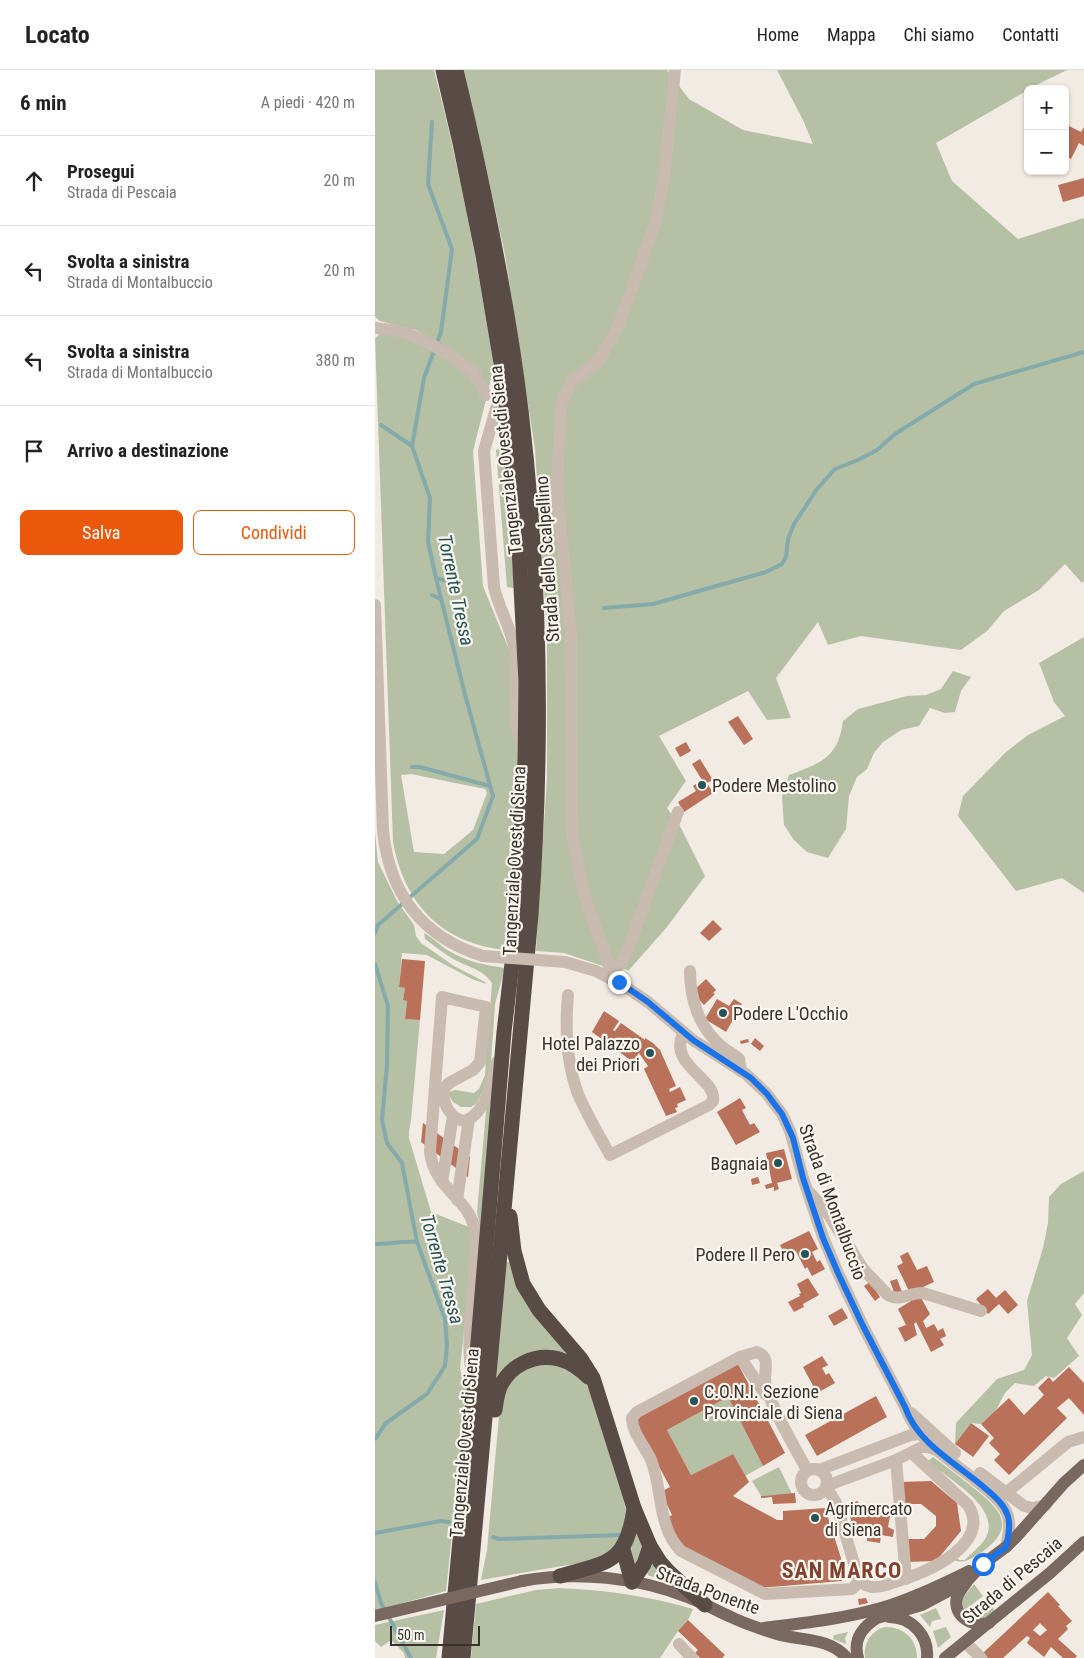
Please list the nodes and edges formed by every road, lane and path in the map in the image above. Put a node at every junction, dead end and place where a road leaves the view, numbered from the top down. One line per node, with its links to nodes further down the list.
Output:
1 (443, 70): 5 (highway, Tangenziale Ovest di Siena)
2 (456, 70): 20 (highway, Tangenziale Ovest di Siena)
3 (675, 70): 11 (street, Strada dello Scalpellino)
4 (375, 328): 6 (street)
5 (503, 381): 8 (highway, Tangenziale Ovest di Siena); 8 (street)
6 (486, 395)
7 (375, 605): 11 (street, Strada di Montalbuccio, bridge)
8 (525, 762): 13 (highway, Tangenziale Ovest di Siena)
9 (677, 812): 11 (street)
10 (690, 971): 15 (street)
11 (610, 974): 14 (street, Strada di Montalbuccio)
12 (567, 995): 14 (street)
13 (504, 1032): 18 (street); 26 (highway, Tangenziale Ovest di Siena)
14 (683, 1033): 15 (street, Strada di Montalbuccio)
15 (741, 1071): 21 (street, Strada di Montalbuccio)
16 (433, 1099): 17 (street); 17 (street); 19 (street)
17 (450, 1111): 18 (street); 19 (street)
18 (469, 1120): 22 (street)
19 (442, 1182): 22 (street)
20 (506, 1186): 25 (highway); 38 (highway, Tangenziale Ovest di Siena)
21 (807, 1190): 23 (street); 28 (street, Strada di Montalbuccio)
22 (457, 1200): 26 (street)
23 (981, 1311)
24 (740, 1357): 27 (street); 27 (street); 51 (street)
25 (596, 1387): 38 (highway); 43 (highway)
26 (474, 1390): 62 (highway, Tangenziale Ovest di Siena)
27 (770, 1399): 37 (street)
28 (905, 1407): 29 (street, Strada di Montalbuccio); 39 (street, Strada di Montalbuccio)
29 (910, 1420): 30 (street, Strada di Montalbuccio); 32 (street)
30 (919, 1434): 32 (street); 33 (street, Strada di Montalbuccio); 39 (street)
31 (1084, 1437): 41 (street)
32 (903, 1438): 37 (street)
33 (938, 1450): 34 (street); 46 (street, Strada di Montalbuccio)
34 (911, 1453): 35 (street); 50 (street)
35 (895, 1460): 40 (street); 50 (street)
36 (1084, 1465): 42 (main road, Strada di Pescaia)
37 (813, 1470): 40 (street); 40 (street)
38 (480, 1475): 63 (highway, Tangenziale Ovest di Siena)
39 (984, 1476): 41 (street, Strada di Montalbuccio)
40 (826, 1486): 51 (street)
41 (1006, 1493): 42 (street, Strada di Montalbuccio)
42 (1046, 1505): 46 (main road, Strada di Pescaia)
43 (635, 1508): 45 (highway); 47 (highway)
44 (1083, 1545): 58 (main road, Strada di Pescaia)
45 (651, 1546): 53 (highway); 54 (highway)
46 (1006, 1547): 48 (main road, Strada di Pescaia)
47 (623, 1548): 49 (highway); 53 (highway)
48 (983, 1564): 52 (main road, Strada di Pescaia); 56 (main road, Strada di Pescaia)
49 (561, 1576): 53 (main road, Strada Ponente); 55 (main road, Strada Ponente, bridge)
50 (906, 1579): 51 (street)
51 (859, 1580)
52 (967, 1581): 57 (main road, Strada di Pescaia); 58 (main road)
53 (632, 1582): 54 (main road, Strada Ponente)
54 (705, 1605): 59 (main road, Strada Ponente)
55 (375, 1616)
56 (842, 1618): 57 (main road, Strada di Pescaia); 59 (main road, Strada di Pescaia)
57 (877, 1618): 66 (main road, Strada di Pescaia); 67 (main road, Strada di Pescaia)
58 (989, 1623): 60 (main road, Strada di Pescaia)
59 (761, 1629): 65 (main road, Strada Ponente)
60 (965, 1642): 68 (main road, Strada di Pescaia); 69 (street, Strada di Pescaia)
61 (679, 1644): 64 (street)
62 (449, 1653)
63 (463, 1658)
64 (692, 1658)
65 (847, 1658)
66 (858, 1658)
67 (927, 1658)
68 (945, 1658)
69 (981, 1658)

